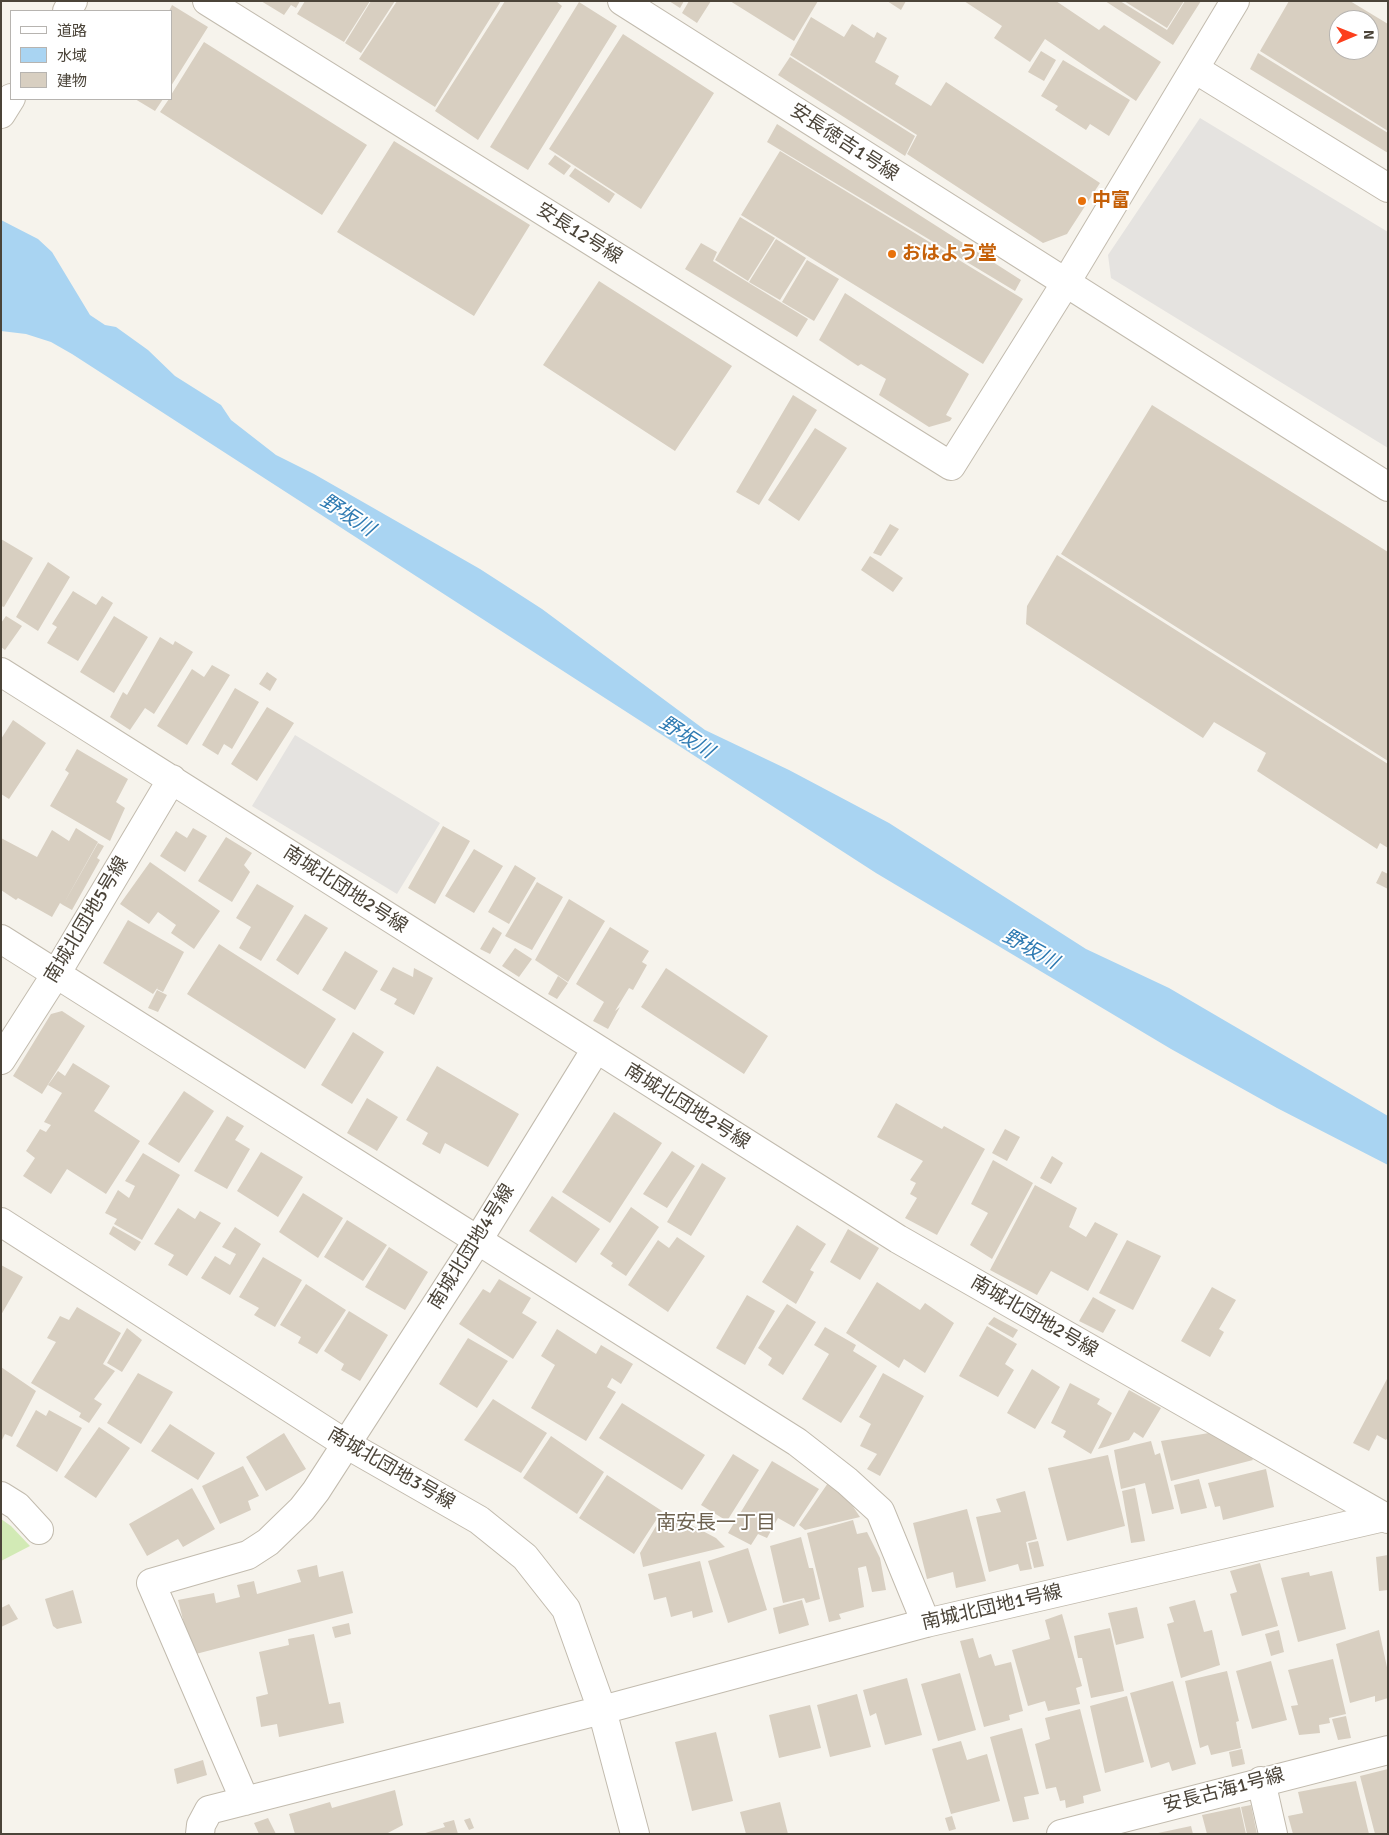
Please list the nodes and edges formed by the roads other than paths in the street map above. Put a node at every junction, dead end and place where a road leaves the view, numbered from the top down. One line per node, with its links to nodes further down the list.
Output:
1 (207, 1): 8 (street, 安長12号線)
2 (622, 1): 8 (street, 安長徳吉1号線)
3 (1235, 1): 4 (street)
4 (1195, 69): 7 (street); 8 (street)
5 (10, 100): 6 (street)
6 (1, 114)
7 (1388, 188)
8 (1065, 284): 9 (street, 安長徳吉1号線)
9 (1388, 487)
10 (1, 672): 11 (street, 南城北団地2号線)
11 (172, 779): 13 (street, 南城北団地5号線); 14 (street, 南城北団地2号線)
12 (1, 939): 13 (street)
13 (56, 974): 15 (street, 南城北団地5号線); 17 (street)
14 (596, 1049): 17 (street, 南城北団地4号線); 20 (street, 南城北団地2号線)
15 (1, 1060)
16 (1, 1222): 18 (street, 南城北団地3号線)
17 (478, 1240): 18 (street, 南城北団地4号線); 22 (street)
18 (346, 1444): 23 (street, 南城北団地3号線); 26 (street, 南城北団地4号線)
19 (1, 1496): 21 (street)
20 (1386, 1518): 22 (street, 南城北団地1号線)
21 (40, 1530)
22 (926, 1623): 23 (street, 南城北団地1号線)
23 (602, 1710): 26 (street, 南城北団地1号線); 28 (street, 南城北団地3号線)
24 (1388, 1750): 25 (street, 安長古海1号線)
25 (1261, 1781): 29 (street, 安長古海1号線); 30 (street)
26 (245, 1800): 27 (street, 南城北団地1号線)
27 (200, 1834)
28 (635, 1834)
29 (1061, 1834)
30 (1273, 1834)

